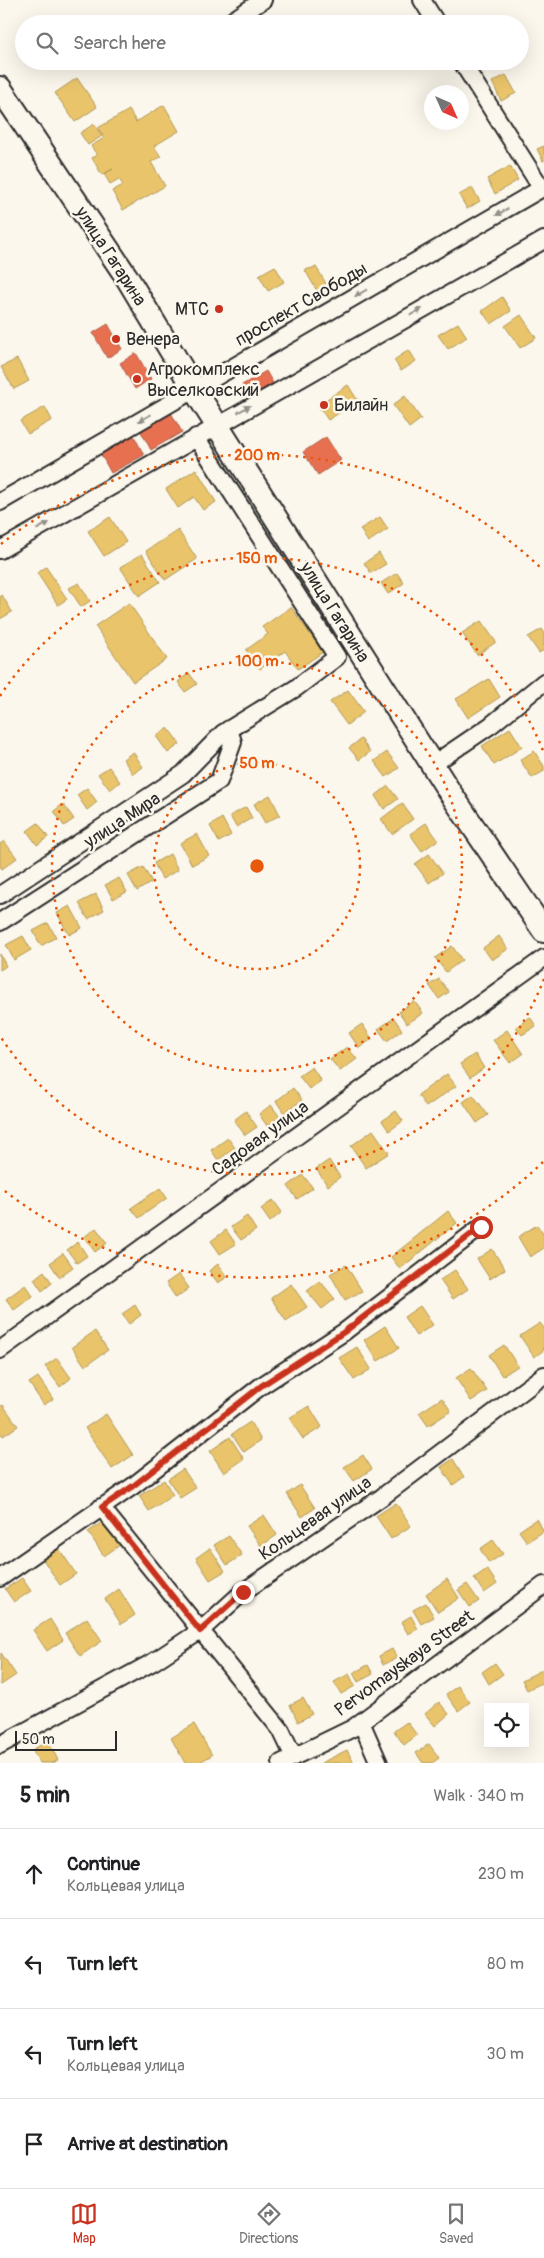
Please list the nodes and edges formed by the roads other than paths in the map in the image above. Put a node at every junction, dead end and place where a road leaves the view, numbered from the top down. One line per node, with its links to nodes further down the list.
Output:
1 (263, 0): 3 (street)
2 (422, 0): 4 (street)
3 (240, 15)
4 (431, 15)
5 (467, 70): 7 (street)
6 (0, 88): 9 (main road, улица Гагарина)
7 (543, 188): 9 (street, проспект Свободы, one-way to 9)
8 (544, 240): 10 (street, one-way to 8)
9 (194, 389): 10 (main road, улица Гагарина); 12 (street, проспект Свободы, one-way to 12)
10 (217, 424): 11 (street); 16 (main road, улица Гагарина)
11 (196, 436): 13 (street, one-way to 11); 15 (street, улица Мира)
12 (0, 502)
13 (0, 550)
14 (544, 682): 16 (street)
15 (229, 729): 17 (street, улица Мира); 18 (street, улица Мира)
16 (432, 766): 19 (main road, улица Гагарина)
17 (0, 895)
18 (0, 922)
19 (544, 931)
20 (544, 958): 22 (street, Садовая улица)
21 (481, 1227): 24 (street)
22 (0, 1350)
23 (544, 1375): 27 (street, Кольцевая улица)
24 (102, 1507): 25 (street); 27 (street)
25 (0, 1578)
26 (544, 1585): 28 (street, Pervomayskaya Street)
27 (200, 1631): 29 (street, Кольцевая улица); 30 (street)
28 (361, 1722): 30 (street, Pervomayskaya Street); 31 (street)
29 (0, 1744)
30 (288, 1760)
31 (379, 1763)

